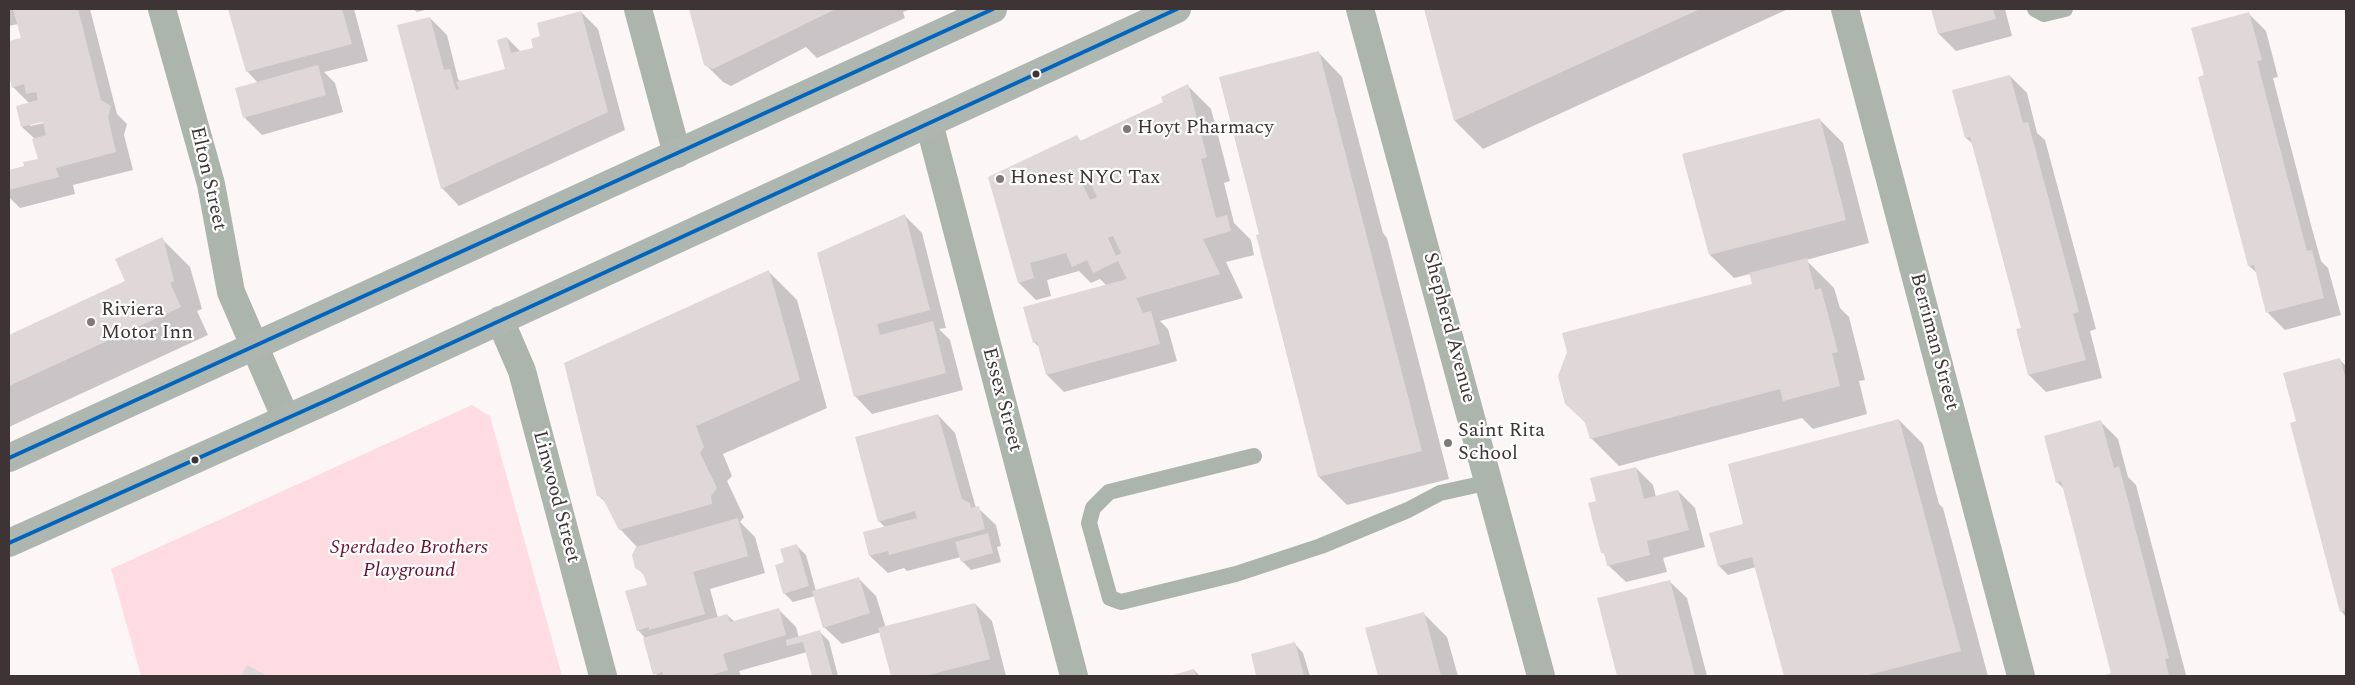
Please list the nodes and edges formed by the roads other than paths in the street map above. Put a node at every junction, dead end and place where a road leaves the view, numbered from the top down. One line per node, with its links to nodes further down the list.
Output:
1 (162, 9): 12 (street, Elton Street)
2 (638, 9): 10 (street)
3 (993, 9): 10 (main road)
4 (1177, 9): 9 (main road)
5 (1360, 9): 16 (street, Shepherd Avenue)
6 (1845, 9): 21 (street, Berriman Street)
7 (2035, 9): 8 (lane)
8 (2065, 9)
9 (929, 123): 11 (main road); 19 (street, Essex Street)
10 (677, 154): 12 (main road)
11 (500, 320): 13 (main road); 18 (street, Linwood Street)
12 (254, 346): 13 (street, Elton Street); 15 (main road)
13 (286, 418): 17 (main road)
14 (1254, 456): 16 (lane)
15 (9, 458)
16 (1490, 482): 20 (street, Shepherd Avenue)
17 (9, 543)
18 (603, 676)
19 (1074, 676)
20 (1541, 676)
21 (2022, 676)

